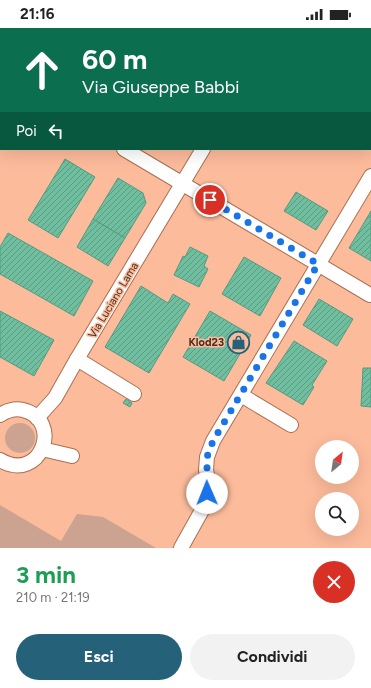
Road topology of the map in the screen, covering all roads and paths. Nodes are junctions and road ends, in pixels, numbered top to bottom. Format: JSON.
{"nodes":[{"id":1,"x":126,"y":150,"type":"edge"},
{"id":2,"x":202,"y":150,"type":"edge"},
{"id":3,"x":371,"y":176,"type":"edge"},
{"id":4,"x":182,"y":184,"type":"junction"},
{"id":5,"x":318,"y":264,"type":"junction"},
{"id":6,"x":370,"y":295,"type":"edge"},
{"id":7,"x":77,"y":359,"type":"junction"},
{"id":8,"x":134,"y":394,"type":"dead end"},
{"id":9,"x":240,"y":395,"type":"junction"},
{"id":10,"x":0,"y":415,"type":"edge"},
{"id":11,"x":37,"y":418,"type":"junction"},
{"id":12,"x":290,"y":424,"type":"dead end"},
{"id":13,"x":42,"y":449,"type":"junction"},
{"id":14,"x":72,"y":456,"type":"dead end"},
{"id":15,"x":0,"y":460,"type":"edge"},
{"id":16,"x":181,"y":548,"type":"edge"}],
"edges":[{"from":1,"to":4,"type":"street"},
{"from":2,"to":4,"type":"street","name":"Via Luciano Lama"},
{"from":3,"to":5,"type":"street"},
{"from":4,"to":5,"type":"street"},
{"from":4,"to":7,"type":"street","name":"Via Luciano Lama"},
{"from":5,"to":6,"type":"street"},
{"from":5,"to":9,"type":"street"},
{"from":7,"to":8,"type":"street"},
{"from":7,"to":11,"type":"street","name":"Via Luciano Lama"},
{"from":9,"to":12,"type":"street"},
{"from":9,"to":16,"type":"street"},
{"from":10,"to":11,"type":"street"},
{"from":11,"to":13,"type":"street"},
{"from":13,"to":14,"type":"street"},
{"from":13,"to":15,"type":"street"}]}
